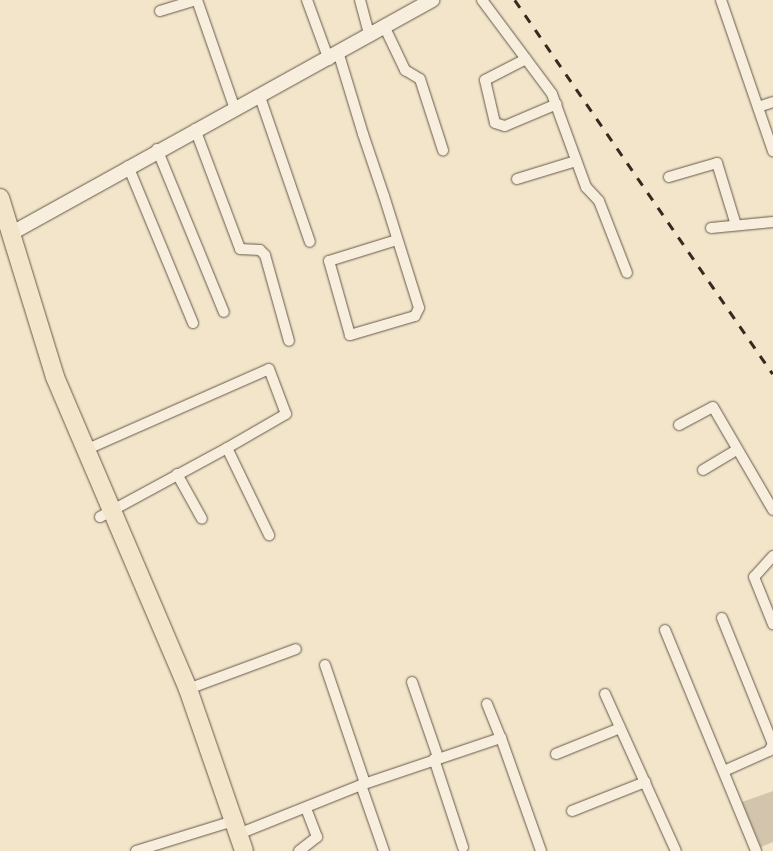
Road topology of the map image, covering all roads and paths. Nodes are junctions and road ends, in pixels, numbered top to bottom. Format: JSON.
{"nodes":[{"id":1,"x":197,"y":0,"type":"edge"},
{"id":2,"x":308,"y":0,"type":"edge"},
{"id":3,"x":360,"y":0,"type":"edge"},
{"id":4,"x":433,"y":0,"type":"edge"},
{"id":5,"x":482,"y":0,"type":"edge"},
{"id":6,"x":721,"y":0,"type":"edge"},
{"id":7,"x":160,"y":11,"type":"dead end"},
{"id":8,"x":385,"y":28,"type":"junction"},
{"id":9,"x":370,"y":37,"type":"junction"},
{"id":10,"x":334,"y":57,"type":"junction"},
{"id":11,"x":526,"y":59,"type":"junction"},
{"id":12,"x":260,"y":97,"type":"junction"},
{"id":13,"x":773,"y":102,"type":"edge"},
{"id":14,"x":557,"y":104,"type":"junction"},
{"id":15,"x":758,"y":107,"type":"junction"},
{"id":16,"x":235,"y":109,"type":"junction"},
{"id":17,"x":195,"y":129,"type":"junction"},
{"id":18,"x":157,"y":149,"type":"junction"},
{"id":19,"x":443,"y":150,"type":"dead end"},
{"id":20,"x":773,"y":151,"type":"edge"},
{"id":21,"x":576,"y":161,"type":"junction"},
{"id":22,"x":128,"y":166,"type":"junction"},
{"id":23,"x":669,"y":177,"type":"dead end"},
{"id":24,"x":517,"y":179,"type":"dead end"},
{"id":25,"x":0,"y":198,"type":"edge"},
{"id":26,"x":773,"y":222,"type":"edge"},
{"id":27,"x":736,"y":225,"type":"junction"},
{"id":28,"x":711,"y":228,"type":"dead end"},
{"id":29,"x":5,"y":238,"type":"edge"},
{"id":30,"x":397,"y":240,"type":"junction"},
{"id":31,"x":310,"y":242,"type":"dead end"},
{"id":32,"x":627,"y":273,"type":"dead end"},
{"id":33,"x":224,"y":312,"type":"dead end"},
{"id":34,"x":192,"y":323,"type":"dead end"},
{"id":35,"x":289,"y":341,"type":"dead end"},
{"id":36,"x":679,"y":425,"type":"dead end"},
{"id":37,"x":227,"y":448,"type":"junction"},
{"id":38,"x":736,"y":450,"type":"junction"},
{"id":39,"x":83,"y":451,"type":"junction"},
{"id":40,"x":703,"y":470,"type":"dead end"},
{"id":41,"x":177,"y":474,"type":"junction"},
{"id":42,"x":773,"y":510,"type":"edge"},
{"id":43,"x":106,"y":515,"type":"junction"},
{"id":44,"x":202,"y":519,"type":"dead end"},
{"id":45,"x":269,"y":535,"type":"dead end"},
{"id":46,"x":773,"y":556,"type":"edge"},
{"id":47,"x":722,"y":618,"type":"dead end"},
{"id":48,"x":773,"y":624,"type":"edge"},
{"id":49,"x":665,"y":630,"type":"dead end"},
{"id":50,"x":296,"y":649,"type":"dead end"},
{"id":51,"x":325,"y":665,"type":"dead end"},
{"id":52,"x":412,"y":682,"type":"dead end"},
{"id":53,"x":188,"y":689,"type":"junction"},
{"id":54,"x":605,"y":694,"type":"dead end"},
{"id":55,"x":487,"y":704,"type":"dead end"},
{"id":56,"x":620,"y":728,"type":"junction"},
{"id":57,"x":501,"y":738,"type":"junction"},
{"id":58,"x":556,"y":754,"type":"dead end"},
{"id":59,"x":436,"y":758,"type":"junction"},
{"id":60,"x":724,"y":771,"type":"junction"},
{"id":61,"x":645,"y":782,"type":"junction"},
{"id":62,"x":363,"y":784,"type":"junction"},
{"id":63,"x":306,"y":808,"type":"junction"},
{"id":64,"x":572,"y":811,"type":"dead end"},
{"id":65,"x":235,"y":826,"type":"junction"},
{"id":66,"x":463,"y":847,"type":"dead end"},
{"id":67,"x":136,"y":851,"type":"edge"},
{"id":68,"x":232,"y":851,"type":"edge"},
{"id":69,"x":244,"y":851,"type":"edge"},
{"id":70,"x":299,"y":851,"type":"edge"},
{"id":71,"x":384,"y":851,"type":"edge"},
{"id":72,"x":541,"y":851,"type":"edge"},
{"id":73,"x":676,"y":851,"type":"edge"},
{"id":74,"x":756,"y":851,"type":"edge"}],
"edges":[{"from":1,"to":7,"type":"street"},
{"from":1,"to":16,"type":"street"},
{"from":2,"to":10,"type":"street"},
{"from":3,"to":9,"type":"street"},
{"from":4,"to":8,"type":"main road"},
{"from":5,"to":11,"type":"street"},
{"from":6,"to":15,"type":"street"},
{"from":8,"to":9,"type":"main road"},
{"from":8,"to":19,"type":"street"},
{"from":9,"to":10,"type":"main road"},
{"from":10,"to":12,"type":"main road"},
{"from":10,"to":30,"type":"street"},
{"from":11,"to":14,"type":"street"},
{"from":11,"to":14,"type":"street"},
{"from":12,"to":16,"type":"main road"},
{"from":12,"to":31,"type":"street"},
{"from":13,"to":15,"type":"street"},
{"from":14,"to":21,"type":"street"},
{"from":15,"to":20,"type":"street"},
{"from":16,"to":17,"type":"main road"},
{"from":17,"to":18,"type":"main road"},
{"from":17,"to":35,"type":"street"},
{"from":18,"to":22,"type":"main road"},
{"from":18,"to":33,"type":"street"},
{"from":21,"to":24,"type":"street"},
{"from":21,"to":32,"type":"street"},
{"from":22,"to":29,"type":"main road"},
{"from":22,"to":34,"type":"street"},
{"from":23,"to":27,"type":"street"},
{"from":25,"to":29,"type":"highway"},
{"from":26,"to":27,"type":"street"},
{"from":27,"to":28,"type":"street"},
{"from":29,"to":39,"type":"highway"},
{"from":29,"to":43,"type":"highway"},
{"from":30,"to":30,"type":"street"},
{"from":36,"to":38,"type":"street"},
{"from":37,"to":39,"type":"street"},
{"from":37,"to":41,"type":"street"},
{"from":37,"to":45,"type":"street"},
{"from":38,"to":40,"type":"street"},
{"from":38,"to":42,"type":"street"},
{"from":39,"to":43,"type":"highway"},
{"from":41,"to":43,"type":"street"},
{"from":41,"to":44,"type":"street"},
{"from":43,"to":53,"type":"highway"},
{"from":43,"to":65,"type":"highway"},
{"from":46,"to":48,"type":"street"},
{"from":47,"to":60,"type":"street"},
{"from":49,"to":60,"type":"street"},
{"from":50,"to":53,"type":"street"},
{"from":51,"to":62,"type":"street"},
{"from":52,"to":59,"type":"street"},
{"from":53,"to":65,"type":"highway"},
{"from":54,"to":56,"type":"street"},
{"from":55,"to":57,"type":"street"},
{"from":56,"to":58,"type":"street"},
{"from":56,"to":61,"type":"street"},
{"from":57,"to":59,"type":"street"},
{"from":57,"to":72,"type":"street"},
{"from":59,"to":62,"type":"street"},
{"from":59,"to":66,"type":"street"},
{"from":60,"to":74,"type":"street"},
{"from":61,"to":64,"type":"street"},
{"from":61,"to":73,"type":"street"},
{"from":62,"to":63,"type":"street"},
{"from":62,"to":71,"type":"street"},
{"from":63,"to":65,"type":"street"},
{"from":63,"to":70,"type":"street"},
{"from":65,"to":67,"type":"street"},
{"from":65,"to":68,"type":"highway"},
{"from":65,"to":69,"type":"highway"}]}
